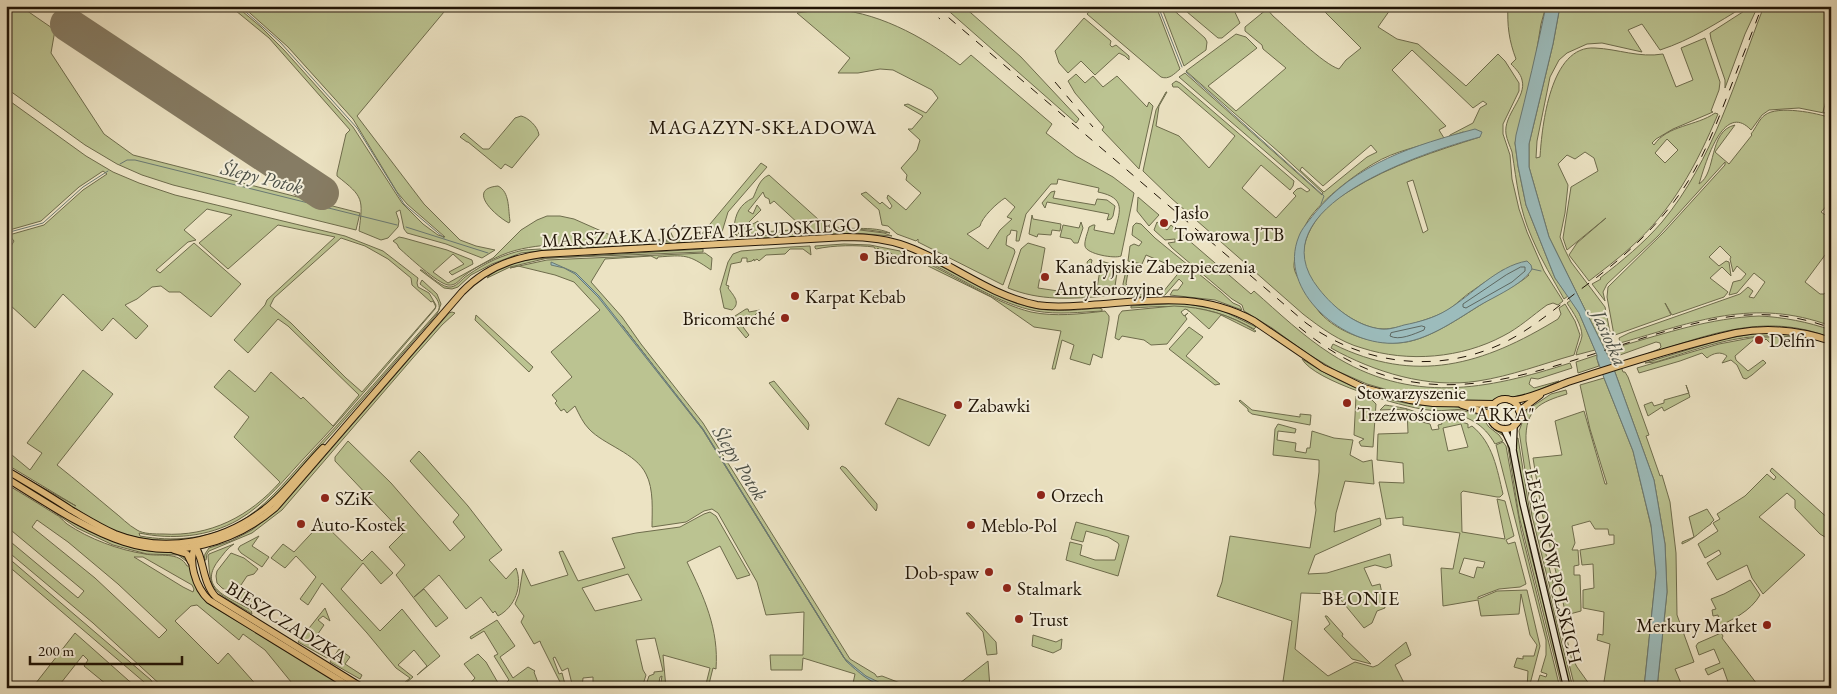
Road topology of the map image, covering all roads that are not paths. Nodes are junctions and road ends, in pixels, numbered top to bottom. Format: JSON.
{"nodes":[{"id":1,"x":1831,"y":342,"type":"edge"},
{"id":2,"x":1547,"y":389,"type":"junction"},
{"id":3,"x":1510,"y":400,"type":"junction"},
{"id":4,"x":1454,"y":404,"type":"junction"},
{"id":5,"x":1494,"y":404,"type":"junction"},
{"id":6,"x":1519,"y":410,"type":"junction"},
{"id":7,"x":1490,"y":414,"type":"junction"},
{"id":8,"x":1514,"y":425,"type":"junction"},
{"id":9,"x":344,"y":428,"type":"junction"},
{"id":10,"x":1504,"y":429,"type":"junction"},
{"id":11,"x":1513,"y":450,"type":"junction"},
{"id":12,"x":6,"y":470,"type":"edge"},
{"id":13,"x":6,"y":478,"type":"edge"},
{"id":14,"x":194,"y":543,"type":"junction"},
{"id":15,"x":212,"y":543,"type":"junction"},
{"id":16,"x":168,"y":548,"type":"junction"},
{"id":17,"x":201,"y":562,"type":"junction"},
{"id":18,"x":192,"y":564,"type":"junction"},
{"id":19,"x":352,"y":688,"type":"edge"},
{"id":20,"x":363,"y":688,"type":"edge"},
{"id":21,"x":1567,"y":688,"type":"edge"}],
"edges":[{"from":1,"to":2,"type":"main road"},
{"from":2,"to":3,"type":"main road"},
{"from":2,"to":6,"type":"main road"},
{"from":3,"to":5,"type":"main road"},
{"from":3,"to":6,"type":"main road"},
{"from":4,"to":5,"type":"main road","name":"MARSZAŁKA JÓZEFA PIŁSUDSKIEGO"},
{"from":4,"to":7,"type":"main road","name":"MARSZAŁKA JÓZEFA PIŁSUDSKIEGO"},
{"from":4,"to":9,"type":"main road","name":"MARSZAŁKA JÓZEFA PIŁSUDSKIEGO"},
{"from":5,"to":7,"type":"main road"},
{"from":6,"to":8,"type":"main road"},
{"from":7,"to":10,"type":"main road"},
{"from":8,"to":10,"type":"main road"},
{"from":8,"to":11,"type":"main road","name":"LEGIONÓW POLSKICH"},
{"from":9,"to":14,"type":"main road","name":"MARSZAŁKA JÓZEFA PIŁSUDSKIEGO"},
{"from":9,"to":15,"type":"main road","name":"MARSZAŁKA JÓZEFA PIŁSUDSKIEGO"},
{"from":10,"to":11,"type":"main road","name":"LEGIONÓW POLSKICH"},
{"from":11,"to":21,"type":"main road","name":"LEGIONÓW POLSKICH"},
{"from":12,"to":14,"type":"main road"},
{"from":13,"to":16,"type":"main road"},
{"from":14,"to":15,"type":"main road","name":"MARSZAŁKA JÓZEFA PIŁSUDSKIEGO"},
{"from":14,"to":16,"type":"main road"},
{"from":14,"to":17,"type":"main road","name":"BIESZCZADZKA"},
{"from":14,"to":18,"type":"main road","name":"BIESZCZADZKA"},
{"from":15,"to":17,"type":"main road"},
{"from":16,"to":18,"type":"main road"},
{"from":17,"to":20,"type":"main road","name":"BIESZCZADZKA"},
{"from":18,"to":19,"type":"main road","name":"BIESZCZADZKA"}]}
